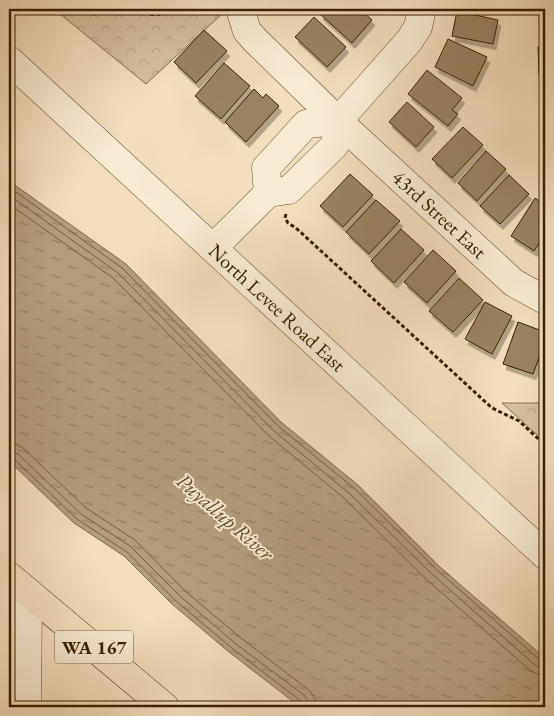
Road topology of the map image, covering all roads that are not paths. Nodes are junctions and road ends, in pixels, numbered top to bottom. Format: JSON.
{"nodes":[{"id":1,"x":240,"y":9,"type":"edge"},
{"id":2,"x":422,"y":9,"type":"edge"},
{"id":3,"x":9,"y":60,"type":"edge"},
{"id":4,"x":338,"y":121,"type":"junction"},
{"id":5,"x":213,"y":248,"type":"junction"},
{"id":6,"x":545,"y":300,"type":"edge"},
{"id":7,"x":545,"y":555,"type":"edge"},
{"id":8,"x":18,"y":584,"type":"edge"},
{"id":9,"x":27,"y":707,"type":"edge"},
{"id":10,"x":165,"y":707,"type":"edge"}],
"edges":[{"from":1,"to":4,"type":"street","name":"43rd Street East"},
{"from":2,"to":4,"type":"street"},
{"from":3,"to":5,"type":"street","name":"North Levee Road East"},
{"from":4,"to":5,"type":"street"},
{"from":4,"to":6,"type":"street","name":"43rd Street East"},
{"from":5,"to":7,"type":"street","name":"North Levee Road East"},
{"from":8,"to":9,"type":"street"},
{"from":8,"to":10,"type":"main road","number":"WA 167"}]}
